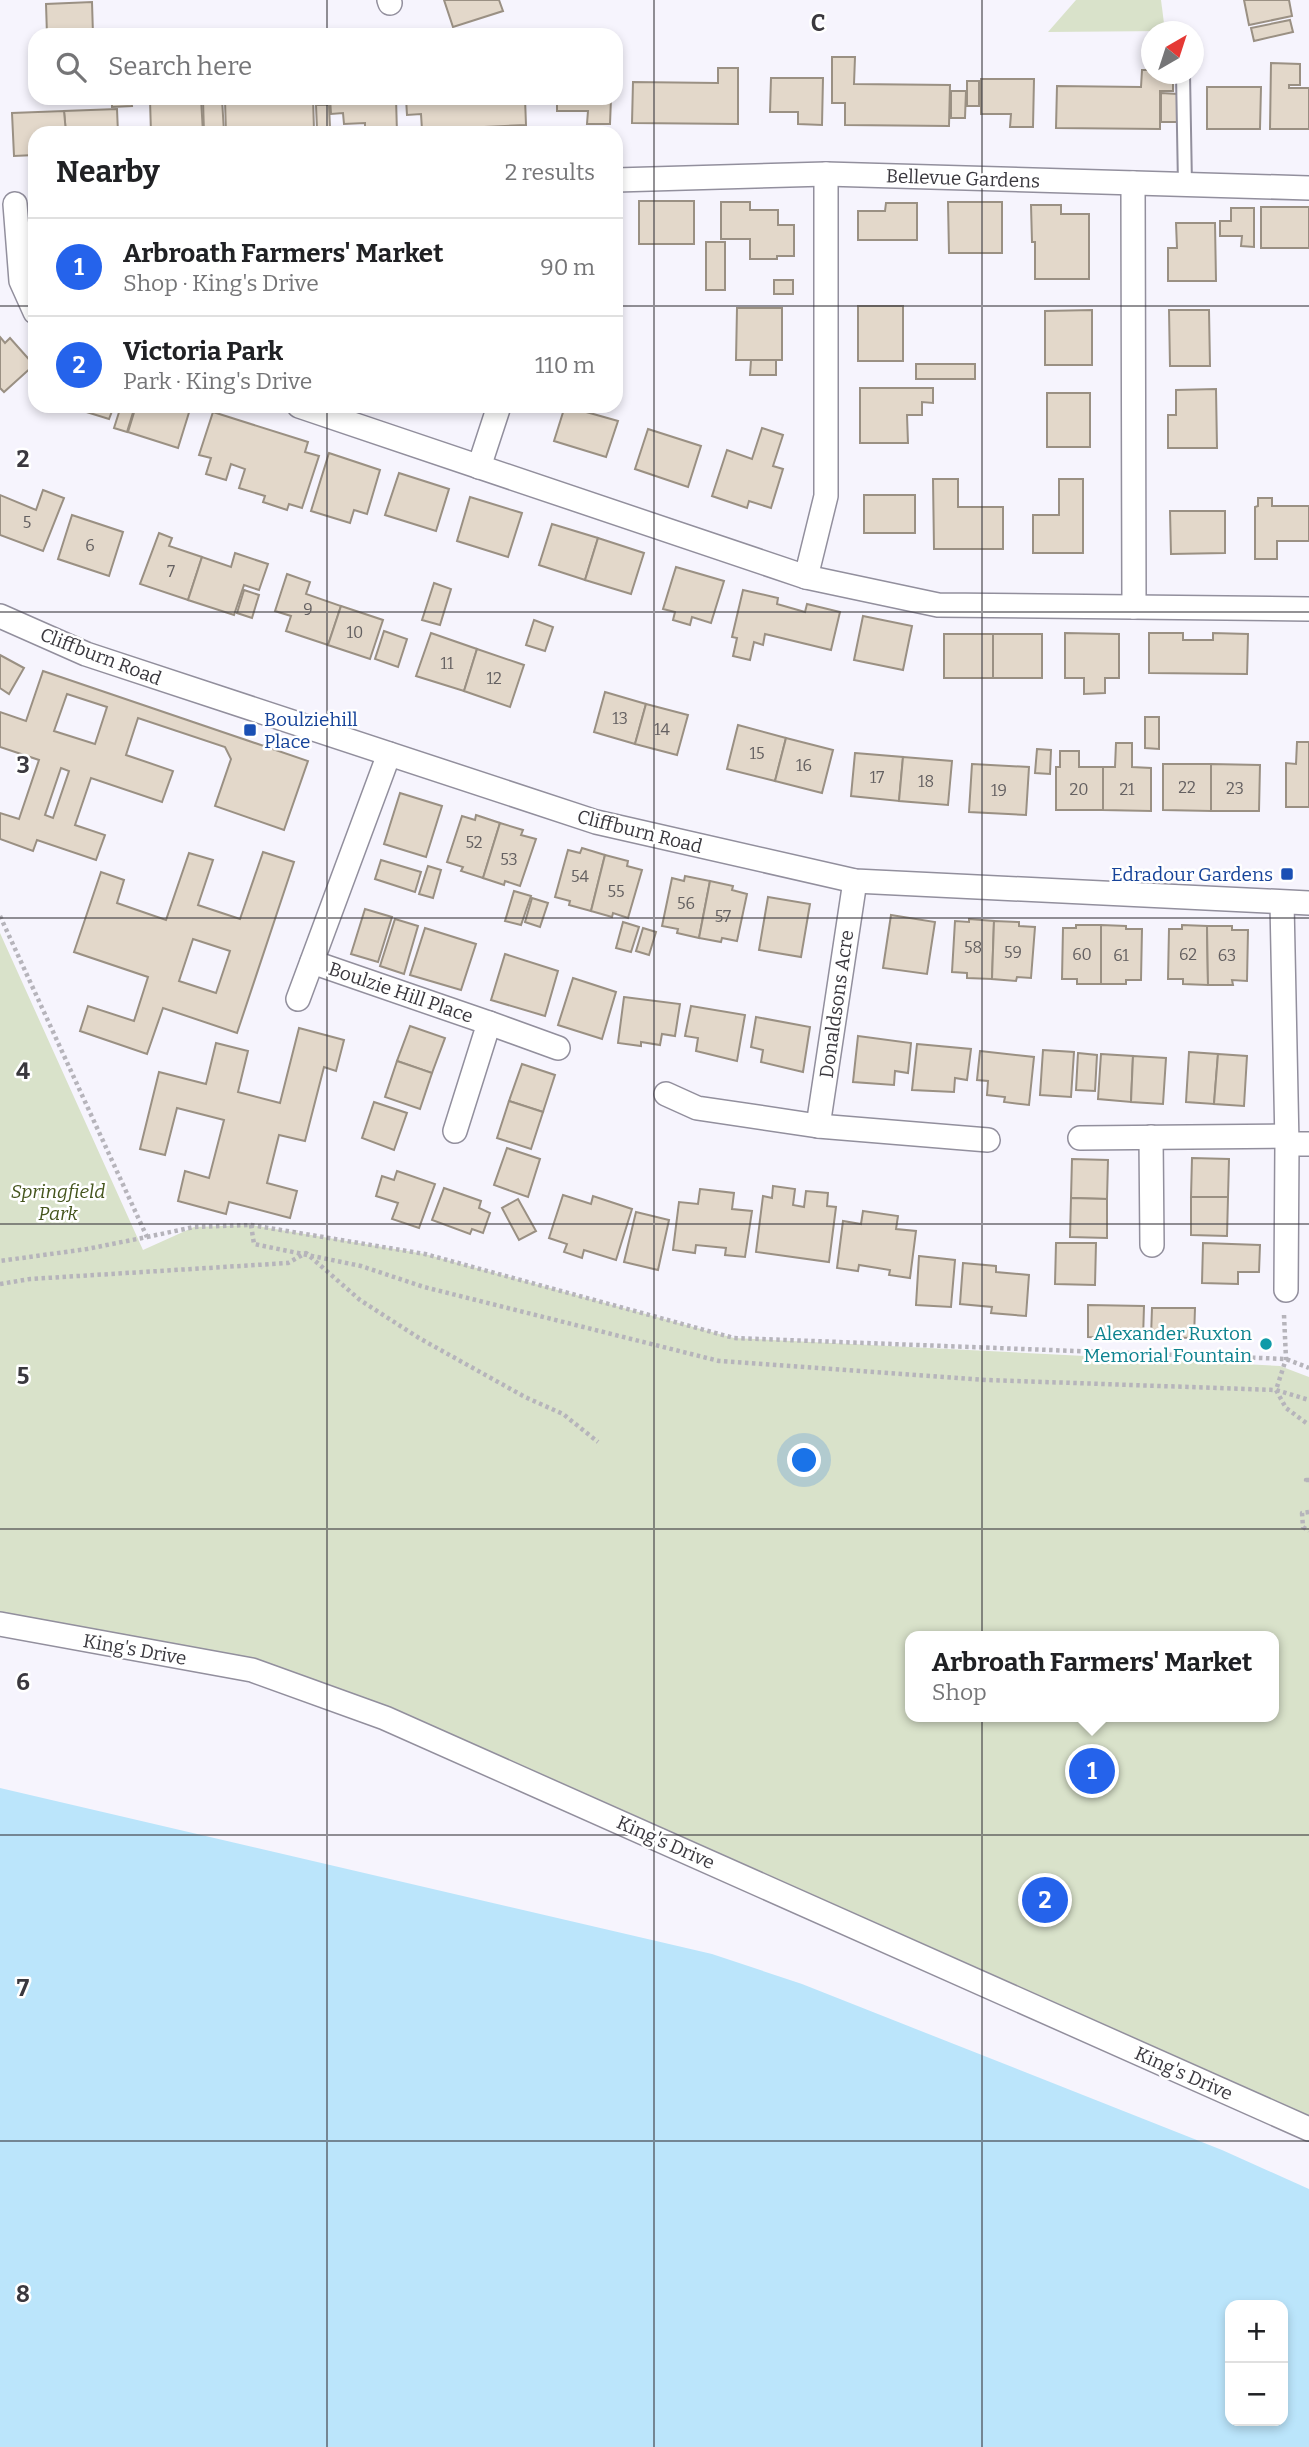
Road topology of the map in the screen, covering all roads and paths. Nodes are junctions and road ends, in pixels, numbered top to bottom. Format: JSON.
{"nodes":[{"id":1,"x":1184,"y":84,"type":"edge"},
{"id":2,"x":825,"y":174,"type":"junction"},
{"id":3,"x":623,"y":180,"type":"edge"},
{"id":4,"x":1133,"y":183,"type":"junction"},
{"id":5,"x":1185,"y":185,"type":"junction"},
{"id":6,"x":1309,"y":188,"type":"edge"},
{"id":7,"x":17,"y":205,"type":"edge"},
{"id":8,"x":28,"y":296,"type":"edge"},
{"id":9,"x":320,"y":413,"type":"edge"},
{"id":10,"x":497,"y":413,"type":"edge"},
{"id":11,"x":479,"y":467,"type":"junction"},
{"id":12,"x":806,"y":577,"type":"junction"},
{"id":13,"x":1134,"y":607,"type":"junction"},
{"id":14,"x":1309,"y":609,"type":"edge"},
{"id":15,"x":0,"y":615,"type":"edge"},
{"id":16,"x":389,"y":754,"type":"junction"},
{"id":17,"x":855,"y":881,"type":"junction"},
{"id":18,"x":1282,"y":903,"type":"junction"},
{"id":19,"x":1309,"y":903,"type":"edge"},
{"id":20,"x":0,"y":916,"type":"edge"},
{"id":21,"x":312,"y":962,"type":"junction"},
{"id":22,"x":298,"y":999,"type":"dead end"},
{"id":23,"x":489,"y":1023,"type":"junction"},
{"id":24,"x":558,"y":1048,"type":"dead end"},
{"id":25,"x":666,"y":1094,"type":"dead end"},
{"id":26,"x":818,"y":1126,"type":"junction"},
{"id":27,"x":455,"y":1131,"type":"dead end"},
{"id":28,"x":1080,"y":1138,"type":"dead end"},
{"id":29,"x":1151,"y":1138,"type":"junction"},
{"id":30,"x":988,"y":1140,"type":"dead end"},
{"id":31,"x":1294,"y":1141,"type":"edge"},
{"id":32,"x":251,"y":1225,"type":"junction"},
{"id":33,"x":147,"y":1237,"type":"junction"},
{"id":34,"x":1152,"y":1245,"type":"dead end"},
{"id":35,"x":306,"y":1253,"type":"junction"},
{"id":36,"x":0,"y":1262,"type":"edge"},
{"id":37,"x":1294,"y":1281,"type":"edge"},
{"id":38,"x":0,"y":1284,"type":"edge"},
{"id":39,"x":1286,"y":1359,"type":"junction"},
{"id":40,"x":1309,"y":1368,"type":"edge"},
{"id":41,"x":1276,"y":1390,"type":"junction"},
{"id":42,"x":1309,"y":1400,"type":"edge"},
{"id":43,"x":1309,"y":1425,"type":"edge"},
{"id":44,"x":598,"y":1442,"type":"dead end"},
{"id":45,"x":1309,"y":1512,"type":"edge"},
{"id":46,"x":1309,"y":1531,"type":"edge"},
{"id":47,"x":0,"y":1624,"type":"edge"},
{"id":48,"x":1309,"y":2129,"type":"edge"}],
"edges":[{"from":1,"to":5,"type":"lane"},
{"from":2,"to":3,"type":"street","name":"Bellevue Gardens"},
{"from":2,"to":4,"type":"street","name":"Bellevue Gardens"},
{"from":2,"to":12,"type":"street"},
{"from":4,"to":5,"type":"street","name":"Bellevue Gardens"},
{"from":4,"to":13,"type":"street"},
{"from":5,"to":6,"type":"street","name":"Bellevue Gardens"},
{"from":7,"to":8,"type":"street"},
{"from":9,"to":11,"type":"street"},
{"from":10,"to":11,"type":"street"},
{"from":11,"to":12,"type":"street"},
{"from":12,"to":13,"type":"street"},
{"from":13,"to":14,"type":"street"},
{"from":15,"to":16,"type":"street","name":"Cliffburn Road"},
{"from":16,"to":17,"type":"street","name":"Cliffburn Road"},
{"from":16,"to":21,"type":"street"},
{"from":17,"to":18,"type":"street","name":"Cliffburn Road"},
{"from":17,"to":26,"type":"street","name":"Donaldsons Acre"},
{"from":18,"to":19,"type":"street","name":"Cliffburn Road"},
{"from":18,"to":31,"type":"street"},
{"from":20,"to":33,"type":"path"},
{"from":21,"to":22,"type":"street"},
{"from":21,"to":23,"type":"street","name":"Boulzie Hill Place"},
{"from":23,"to":24,"type":"street","name":"Boulzie Hill Place"},
{"from":23,"to":27,"type":"street","name":"Boulzie Hill Place"},
{"from":25,"to":26,"type":"street"},
{"from":26,"to":30,"type":"street"},
{"from":28,"to":29,"type":"street"},
{"from":29,"to":31,"type":"street"},
{"from":29,"to":34,"type":"street"},
{"from":31,"to":37,"type":"street"},
{"from":32,"to":33,"type":"path"},
{"from":32,"to":35,"type":"path"},
{"from":32,"to":39,"type":"path"},
{"from":33,"to":36,"type":"path"},
{"from":35,"to":38,"type":"path"},
{"from":35,"to":41,"type":"path"},
{"from":35,"to":44,"type":"path"},
{"from":37,"to":39,"type":"path"},
{"from":39,"to":40,"type":"path"},
{"from":39,"to":41,"type":"path"},
{"from":41,"to":42,"type":"path"},
{"from":41,"to":43,"type":"path"},
{"from":45,"to":46,"type":"path"},
{"from":47,"to":48,"type":"street","name":"King's Drive"}]}
